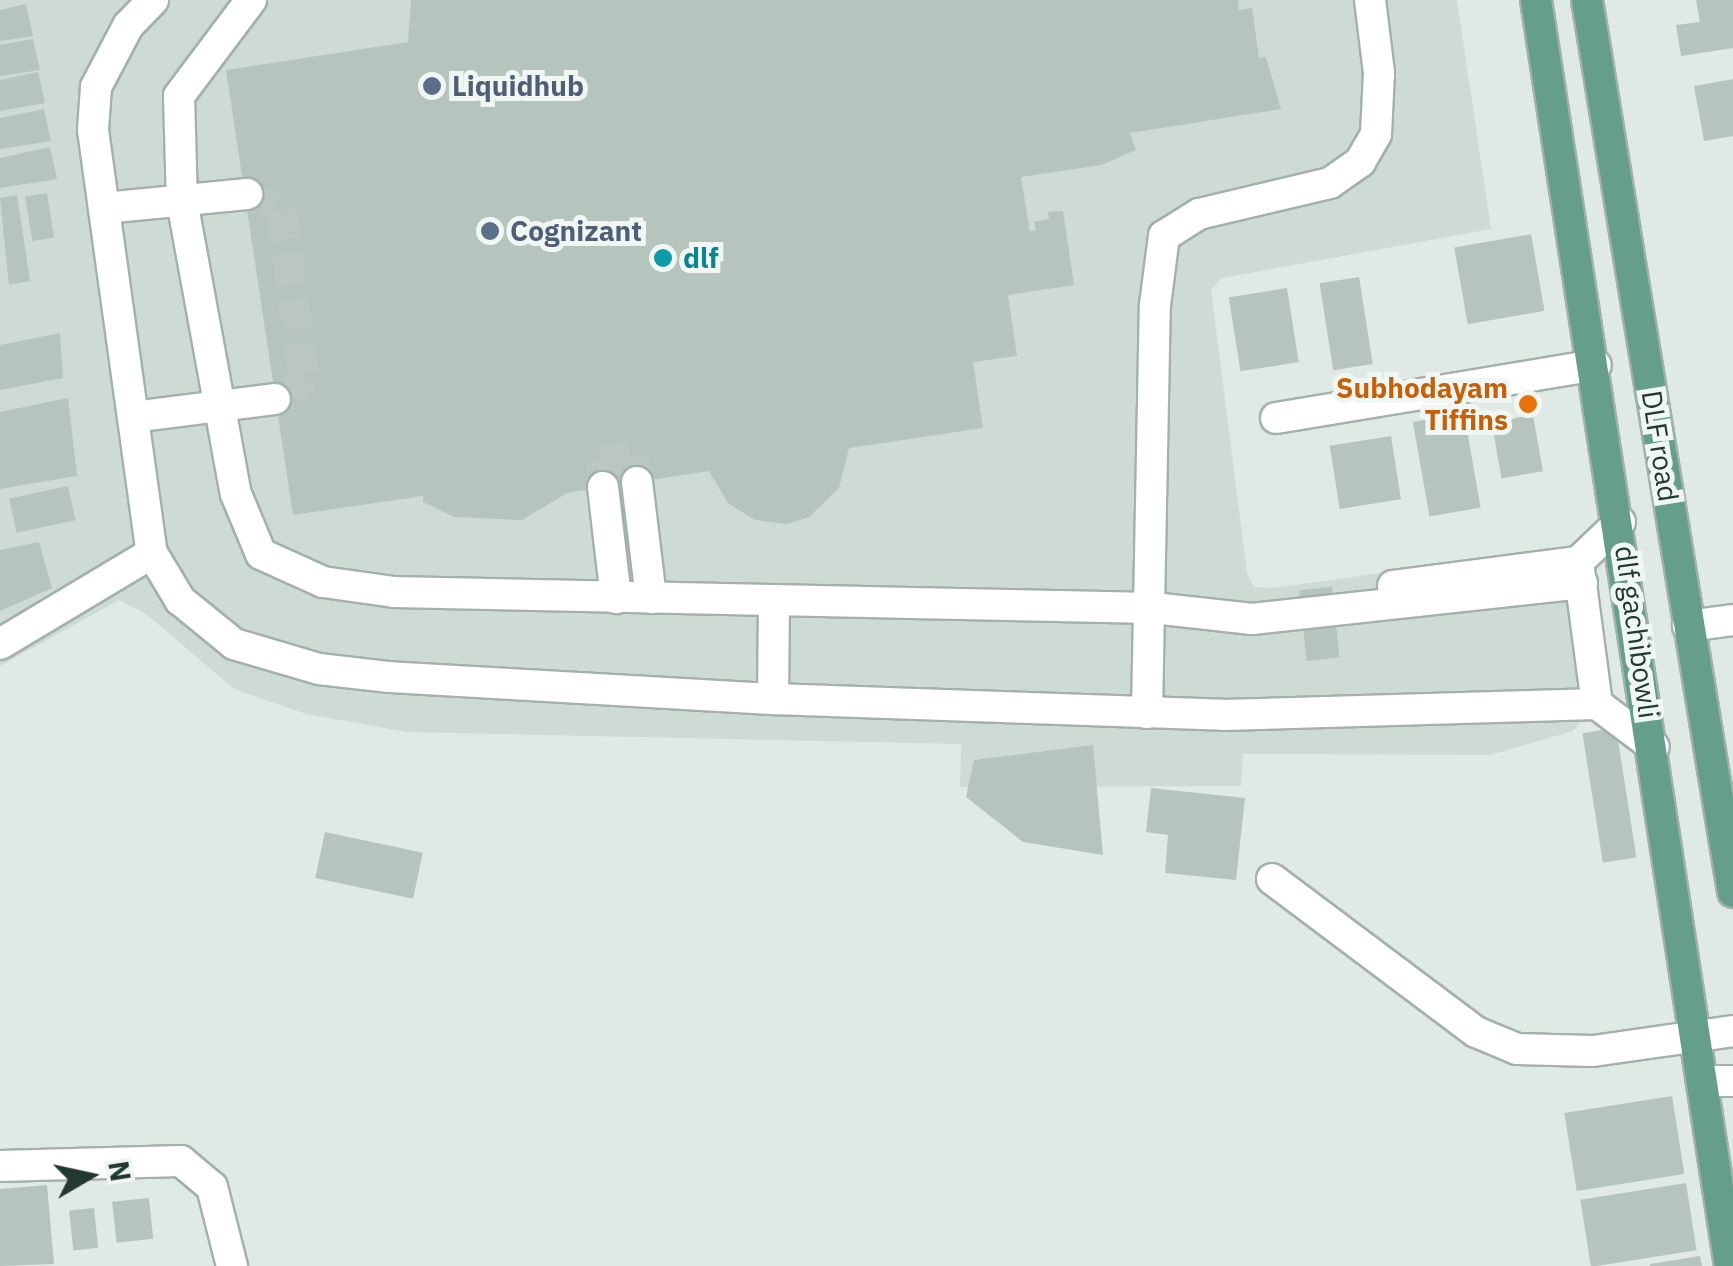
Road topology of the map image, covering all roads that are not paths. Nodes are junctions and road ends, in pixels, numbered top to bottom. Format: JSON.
{"nodes":[{"id":1,"x":153,"y":0,"type":"edge"},
{"id":2,"x":251,"y":0,"type":"edge"},
{"id":3,"x":1370,"y":0,"type":"edge"},
{"id":4,"x":1536,"y":0,"type":"edge"},
{"id":5,"x":1587,"y":0,"type":"edge"},
{"id":6,"x":247,"y":194,"type":"tunnel mouth"},
{"id":7,"x":182,"y":201,"type":"junction"},
{"id":8,"x":104,"y":208,"type":"junction"},
{"id":9,"x":1596,"y":364,"type":"junction"},
{"id":10,"x":275,"y":399,"type":"tunnel mouth"},
{"id":11,"x":220,"y":405,"type":"junction"},
{"id":12,"x":133,"y":416,"type":"junction"},
{"id":13,"x":1276,"y":418,"type":"dead end"},
{"id":14,"x":637,"y":482,"type":"tunnel mouth"},
{"id":15,"x":604,"y":487,"type":"tunnel mouth"},
{"id":16,"x":1620,"y":522,"type":"junction"},
{"id":17,"x":152,"y":553,"type":"junction"},
{"id":18,"x":1582,"y":582,"type":"junction"},
{"id":19,"x":616,"y":598,"type":"junction"},
{"id":20,"x":651,"y":598,"type":"junction"},
{"id":21,"x":774,"y":600,"type":"junction"},
{"id":22,"x":1152,"y":608,"type":"junction"},
{"id":23,"x":1733,"y":620,"type":"edge"},
{"id":24,"x":1688,"y":626,"type":"junction"},
{"id":25,"x":0,"y":644,"type":"edge"},
{"id":26,"x":773,"y":699,"type":"junction"},
{"id":27,"x":1597,"y":704,"type":"junction"},
{"id":28,"x":1147,"y":713,"type":"junction"},
{"id":29,"x":1654,"y":746,"type":"junction"},
{"id":30,"x":1272,"y":879,"type":"dead end"},
{"id":31,"x":1733,"y":892,"type":"edge"},
{"id":32,"x":1733,"y":1031,"type":"edge"},
{"id":33,"x":1694,"y":1032,"type":"junction"},
{"id":34,"x":1702,"y":1081,"type":"junction"},
{"id":35,"x":1733,"y":1081,"type":"edge"},
{"id":36,"x":0,"y":1166,"type":"edge"},
{"id":37,"x":232,"y":1266,"type":"edge"},
{"id":38,"x":1730,"y":1266,"type":"edge"}],
"edges":[{"from":1,"to":8,"type":"street"},
{"from":2,"to":7,"type":"street"},
{"from":3,"to":22,"type":"street"},
{"from":4,"to":9,"type":"main road","name":"dlf gachibowli"},
{"from":5,"to":24,"type":"main road","name":"DLF road"},
{"from":6,"to":7,"type":"street"},
{"from":7,"to":8,"type":"street"},
{"from":7,"to":11,"type":"street"},
{"from":8,"to":12,"type":"street"},
{"from":9,"to":13,"type":"street"},
{"from":9,"to":16,"type":"main road","name":"dlf gachibowli"},
{"from":10,"to":11,"type":"street"},
{"from":11,"to":12,"type":"street"},
{"from":11,"to":19,"type":"street"},
{"from":12,"to":17,"type":"street"},
{"from":14,"to":20,"type":"street"},
{"from":15,"to":19,"type":"street"},
{"from":16,"to":18,"type":"street"},
{"from":16,"to":29,"type":"main road","name":"dlf gachibowli"},
{"from":17,"to":25,"type":"street"},
{"from":17,"to":26,"type":"street"},
{"from":18,"to":22,"type":"street"},
{"from":18,"to":27,"type":"street"},
{"from":19,"to":20,"type":"street"},
{"from":20,"to":21,"type":"street"},
{"from":21,"to":22,"type":"street"},
{"from":21,"to":26,"type":"street"},
{"from":22,"to":28,"type":"street"},
{"from":23,"to":24,"type":"street"},
{"from":24,"to":31,"type":"main road","name":"DLF road"},
{"from":26,"to":28,"type":"street"},
{"from":27,"to":28,"type":"street"},
{"from":27,"to":29,"type":"street"},
{"from":29,"to":33,"type":"main road","name":"dlf gachibowli"},
{"from":30,"to":33,"type":"street"},
{"from":32,"to":33,"type":"street"},
{"from":33,"to":34,"type":"main road","name":"dlf gachibowli"},
{"from":34,"to":35,"type":"street"},
{"from":34,"to":38,"type":"main road","name":"dlf gachibowli"},
{"from":36,"to":37,"type":"street"}]}
